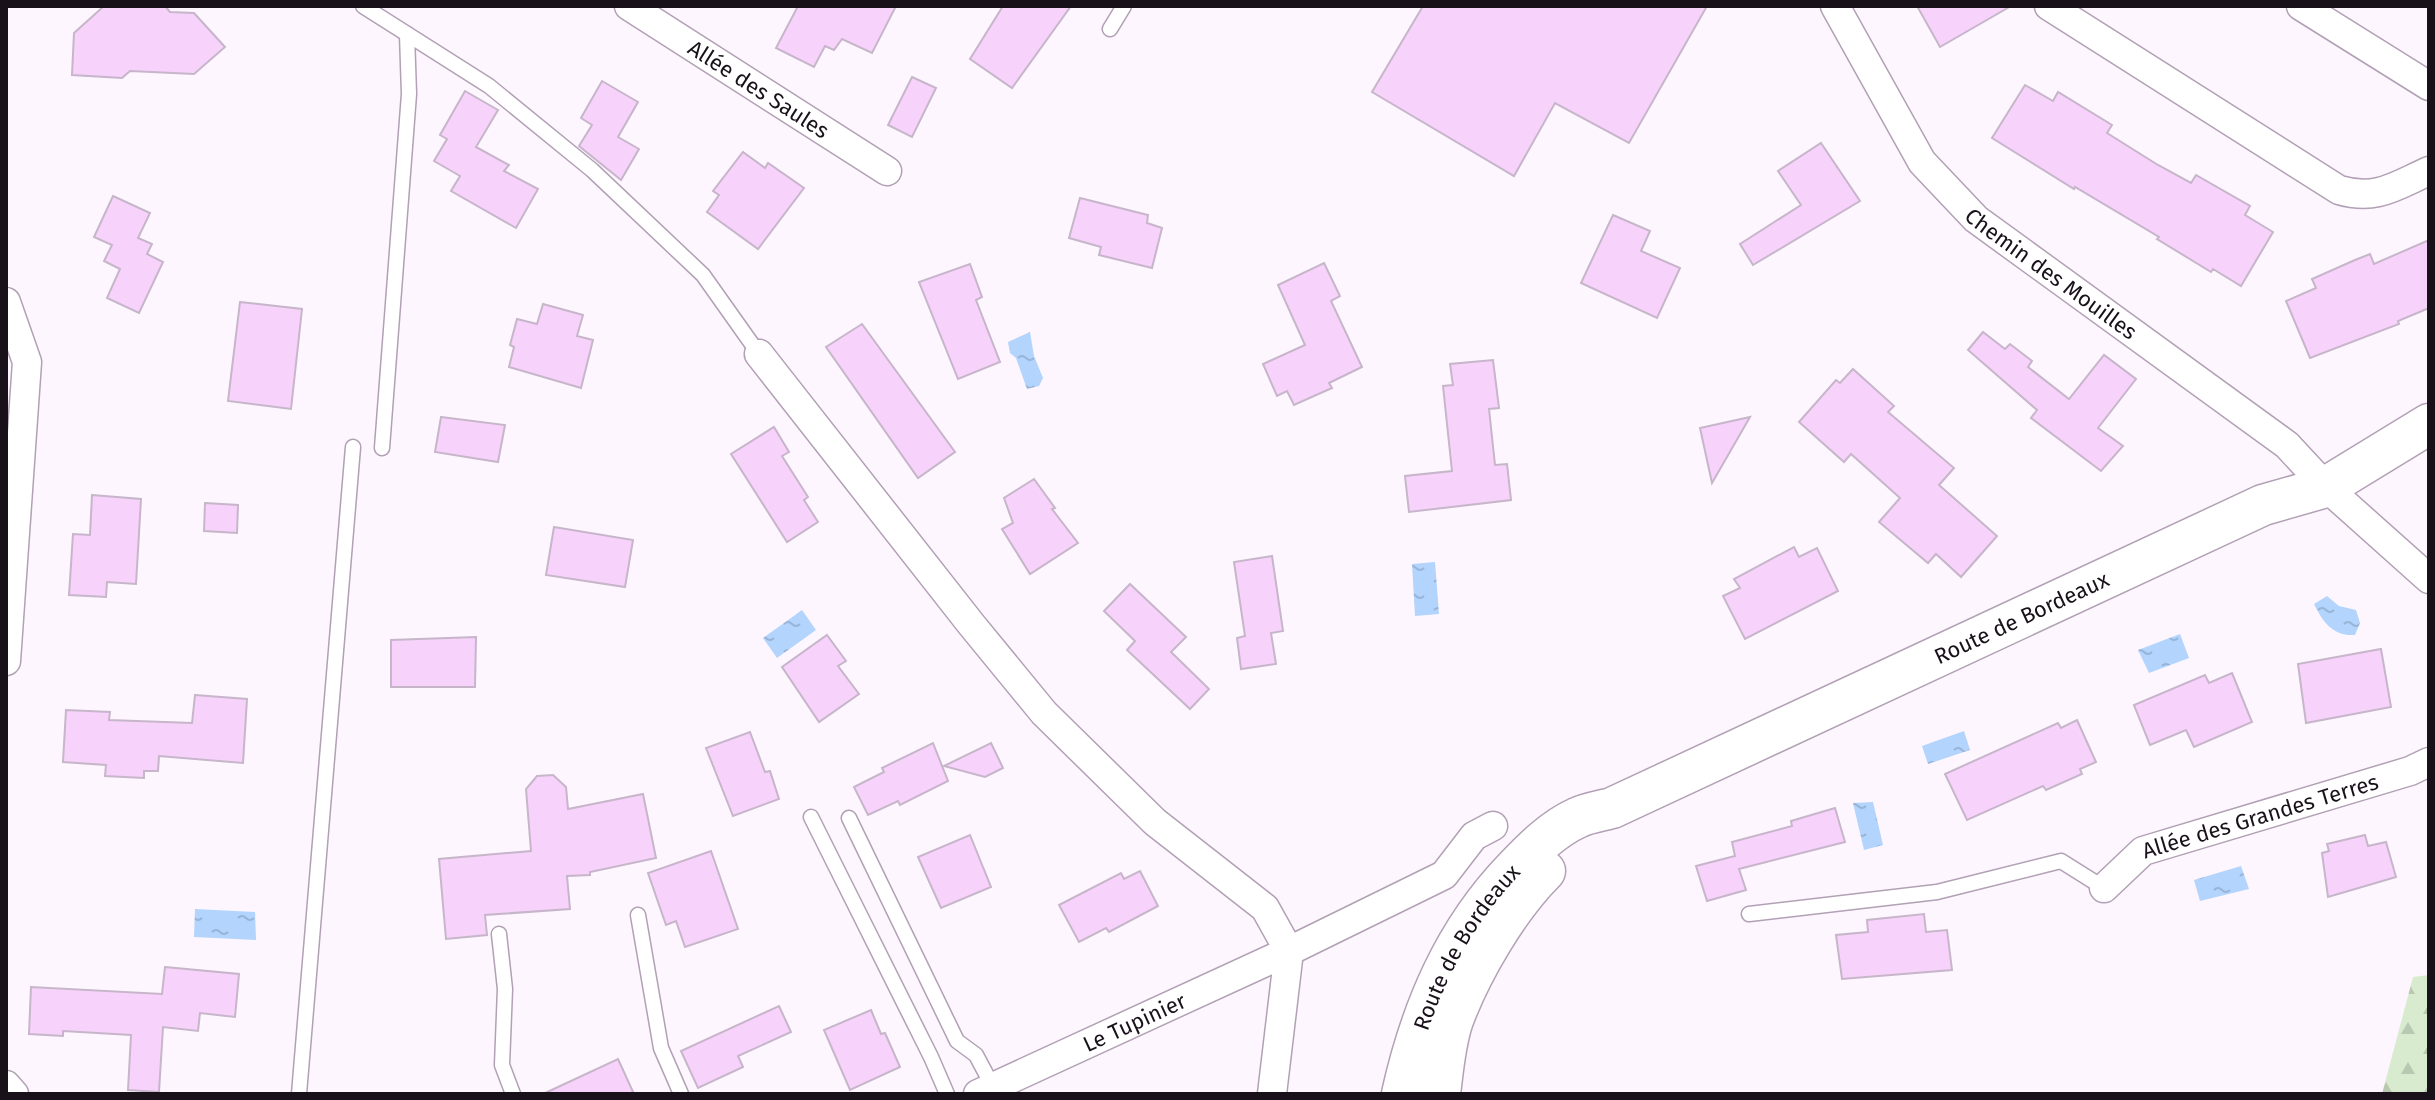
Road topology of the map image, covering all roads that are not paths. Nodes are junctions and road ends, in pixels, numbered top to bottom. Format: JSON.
{"nodes":[{"id":1,"x":363,"y":6,"type":"edge"},
{"id":2,"x":629,"y":6,"type":"edge"},
{"id":3,"x":1124,"y":6,"type":"edge"},
{"id":4,"x":1835,"y":6,"type":"edge"},
{"id":5,"x":2049,"y":6,"type":"edge"},
{"id":6,"x":2301,"y":6,"type":"edge"},
{"id":7,"x":1110,"y":29,"type":"dead end"},
{"id":8,"x":407,"y":34,"type":"junction"},
{"id":9,"x":2429,"y":86,"type":"edge"},
{"id":10,"x":887,"y":171,"type":"dead end"},
{"id":11,"x":2429,"y":171,"type":"edge"},
{"id":12,"x":6,"y":302,"type":"edge"},
{"id":13,"x":759,"y":354,"type":"joint"},
{"id":14,"x":2429,"y":424,"type":"edge"},
{"id":15,"x":353,"y":447,"type":"dead end"},
{"id":16,"x":382,"y":448,"type":"dead end"},
{"id":17,"x":2326,"y":487,"type":"junction"},
{"id":18,"x":2429,"y":579,"type":"edge"},
{"id":19,"x":6,"y":661,"type":"edge"},
{"id":20,"x":2429,"y":762,"type":"edge"},
{"id":21,"x":1612,"y":808,"type":"junction"},
{"id":22,"x":811,"y":817,"type":"dead end"},
{"id":23,"x":849,"y":818,"type":"dead end"},
{"id":24,"x":1493,"y":826,"type":"dead end"},
{"id":25,"x":2104,"y":888,"type":"joint"},
{"id":26,"x":1749,"y":914,"type":"dead end"},
{"id":27,"x":638,"y":915,"type":"dead end"},
{"id":28,"x":499,"y":934,"type":"dead end"},
{"id":29,"x":1289,"y":951,"type":"junction"},
{"id":30,"x":6,"y":1085,"type":"edge"},
{"id":31,"x":986,"y":1090,"type":"edge"},
{"id":32,"x":14,"y":1094,"type":"edge"},
{"id":33,"x":299,"y":1094,"type":"edge"},
{"id":34,"x":513,"y":1094,"type":"edge"},
{"id":35,"x":681,"y":1094,"type":"edge"},
{"id":36,"x":947,"y":1094,"type":"edge"},
{"id":37,"x":1272,"y":1094,"type":"edge"},
{"id":38,"x":1402,"y":1094,"type":"edge"},
{"id":39,"x":1440,"y":1094,"type":"edge"}],
"edges":[{"from":1,"to":8,"type":"lane"},
{"from":2,"to":10,"type":"street","name":"Allée des Saules"},
{"from":3,"to":7,"type":"lane"},
{"from":4,"to":17,"type":"street","name":"Chemin des Mouilles"},
{"from":5,"to":11,"type":"street"},
{"from":6,"to":9,"type":"street"},
{"from":8,"to":13,"type":"lane"},
{"from":8,"to":16,"type":"lane"},
{"from":12,"to":19,"type":"street"},
{"from":13,"to":29,"type":"street"},
{"from":14,"to":17,"type":"main road","name":"Route de Bordeaux"},
{"from":15,"to":33,"type":"lane"},
{"from":17,"to":18,"type":"street"},
{"from":17,"to":21,"type":"main road","name":"Route de Bordeaux"},
{"from":20,"to":25,"type":"street","name":"Allée des Grandes Terres"},
{"from":21,"to":38,"type":"main road","name":"Route de Bordeaux"},
{"from":21,"to":39,"type":"main road","name":"Route de Bordeaux"},
{"from":22,"to":36,"type":"lane"},
{"from":23,"to":31,"type":"lane"},
{"from":24,"to":29,"type":"street","name":"Le Tupinier"},
{"from":25,"to":26,"type":"lane"},
{"from":27,"to":35,"type":"lane"},
{"from":28,"to":34,"type":"lane"},
{"from":29,"to":31,"type":"street","name":"Le Tupinier"},
{"from":29,"to":37,"type":"street"},
{"from":30,"to":32,"type":"street"}]}
